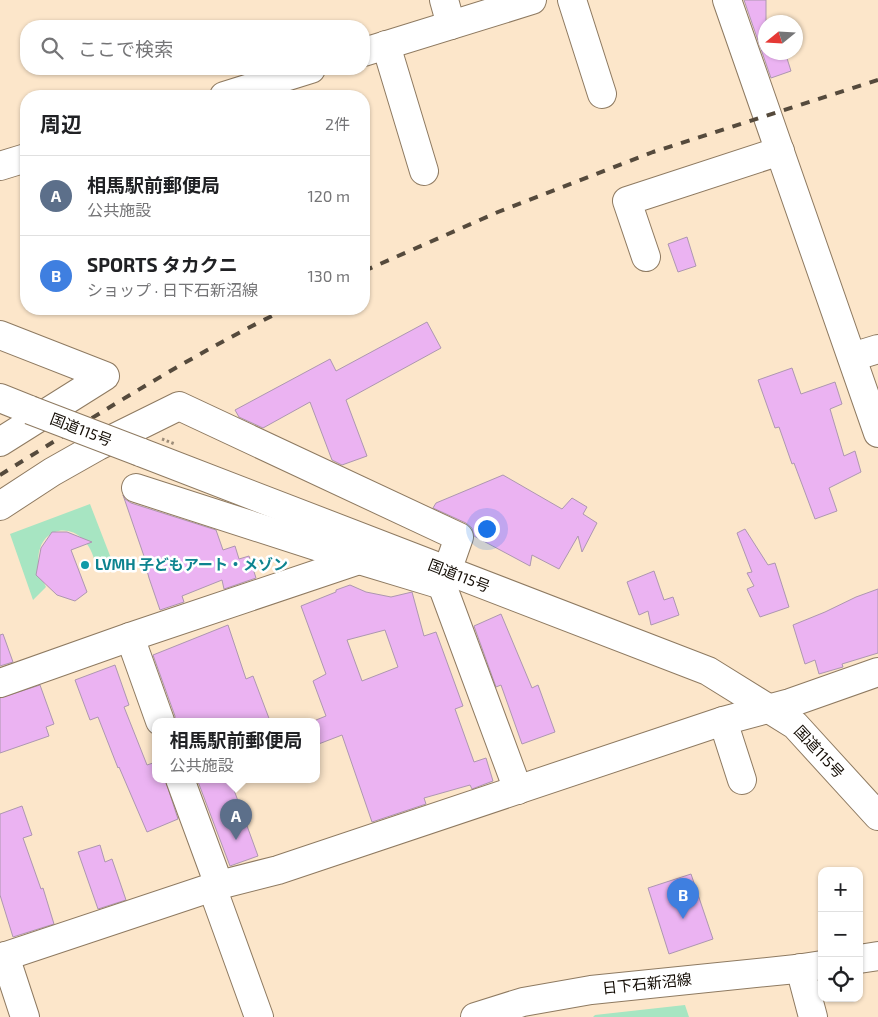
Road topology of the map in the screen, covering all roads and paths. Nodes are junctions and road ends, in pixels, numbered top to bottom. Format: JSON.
{"nodes":[{"id":1,"x":532,"y":0,"type":"edge"},
{"id":2,"x":572,"y":0,"type":"edge"},
{"id":3,"x":727,"y":0,"type":"edge"},
{"id":4,"x":447,"y":12,"type":"edge"},
{"id":5,"x":375,"y":49,"type":"edge"},
{"id":6,"x":292,"y":75,"type":"edge"},
{"id":7,"x":243,"y":90,"type":"edge"},
{"id":8,"x":602,"y":94,"type":"dead end"},
{"id":9,"x":780,"y":150,"type":"junction"},
{"id":10,"x":20,"y":160,"type":"edge"},
{"id":11,"x":0,"y":166,"type":"edge"},
{"id":12,"x":424,"y":171,"type":"dead end"},
{"id":13,"x":646,"y":257,"type":"dead end"},
{"id":14,"x":0,"y":336,"type":"edge"},
{"id":15,"x":878,"y":349,"type":"edge"},
{"id":16,"x":852,"y":357,"type":"junction"},
{"id":17,"x":0,"y":398,"type":"edge"},
{"id":18,"x":878,"y":433,"type":"edge"},
{"id":19,"x":0,"y":442,"type":"edge"},
{"id":20,"x":136,"y":488,"type":"dead end"},
{"id":21,"x":0,"y":506,"type":"edge"},
{"id":22,"x":359,"y":560,"type":"junction"},
{"id":23,"x":446,"y":573,"type":"junction"},
{"id":24,"x":130,"y":637,"type":"junction"},
{"id":25,"x":878,"y":672,"type":"edge"},
{"id":26,"x":0,"y":684,"type":"edge"},
{"id":27,"x":768,"y":709,"type":"junction"},
{"id":28,"x":159,"y":718,"type":"edge"},
{"id":29,"x":722,"y":720,"type":"junction"},
{"id":30,"x":742,"y":780,"type":"dead end"},
{"id":31,"x":181,"y":783,"type":"edge"},
{"id":32,"x":518,"y":790,"type":"junction"},
{"id":33,"x":878,"y":816,"type":"edge"},
{"id":34,"x":215,"y":886,"type":"junction"},
{"id":35,"x":878,"y":956,"type":"edge"},
{"id":36,"x":2,"y":957,"type":"edge"},
{"id":37,"x":863,"y":958,"type":"edge"},
{"id":38,"x":811,"y":966,"type":"edge"},
{"id":39,"x":525,"y":1010,"type":"edge"},
{"id":40,"x":25,"y":1017,"type":"edge"},
{"id":41,"x":259,"y":1017,"type":"edge"},
{"id":42,"x":475,"y":1017,"type":"edge"},
{"id":43,"x":813,"y":1017,"type":"edge"}],
"edges":[{"from":1,"to":4,"type":"main road"},
{"from":2,"to":8,"type":"main road"},
{"from":3,"to":9,"type":"main road"},
{"from":4,"to":5,"type":"main road"},
{"from":5,"to":12,"type":"main road"},
{"from":6,"to":7,"type":"main road"},
{"from":9,"to":13,"type":"main road"},
{"from":9,"to":16,"type":"main road"},
{"from":10,"to":11,"type":"main road"},
{"from":14,"to":19,"type":"main road"},
{"from":15,"to":16,"type":"main road"},
{"from":16,"to":18,"type":"main road"},
{"from":17,"to":27,"type":"main road","name":"国道115号","bridge":true},
{"from":20,"to":22,"type":"main road"},
{"from":21,"to":23,"type":"main road"},
{"from":22,"to":23,"type":"main road"},
{"from":22,"to":24,"type":"main road"},
{"from":23,"to":32,"type":"main road"},
{"from":24,"to":26,"type":"main road"},
{"from":24,"to":28,"type":"main road"},
{"from":25,"to":27,"type":"main road"},
{"from":27,"to":29,"type":"main road"},
{"from":27,"to":33,"type":"main road","name":"国道115号"},
{"from":29,"to":30,"type":"main road"},
{"from":29,"to":32,"type":"main road"},
{"from":31,"to":34,"type":"main road"},
{"from":32,"to":34,"type":"main road"},
{"from":34,"to":36,"type":"main road"},
{"from":34,"to":41,"type":"main road"},
{"from":35,"to":37,"type":"main road"},
{"from":36,"to":40,"type":"main road"},
{"from":38,"to":39,"type":"main road","name":"日下石新沼線"},
{"from":38,"to":43,"type":"main road"},
{"from":39,"to":42,"type":"main road","name":"日下石新沼線"}]}
